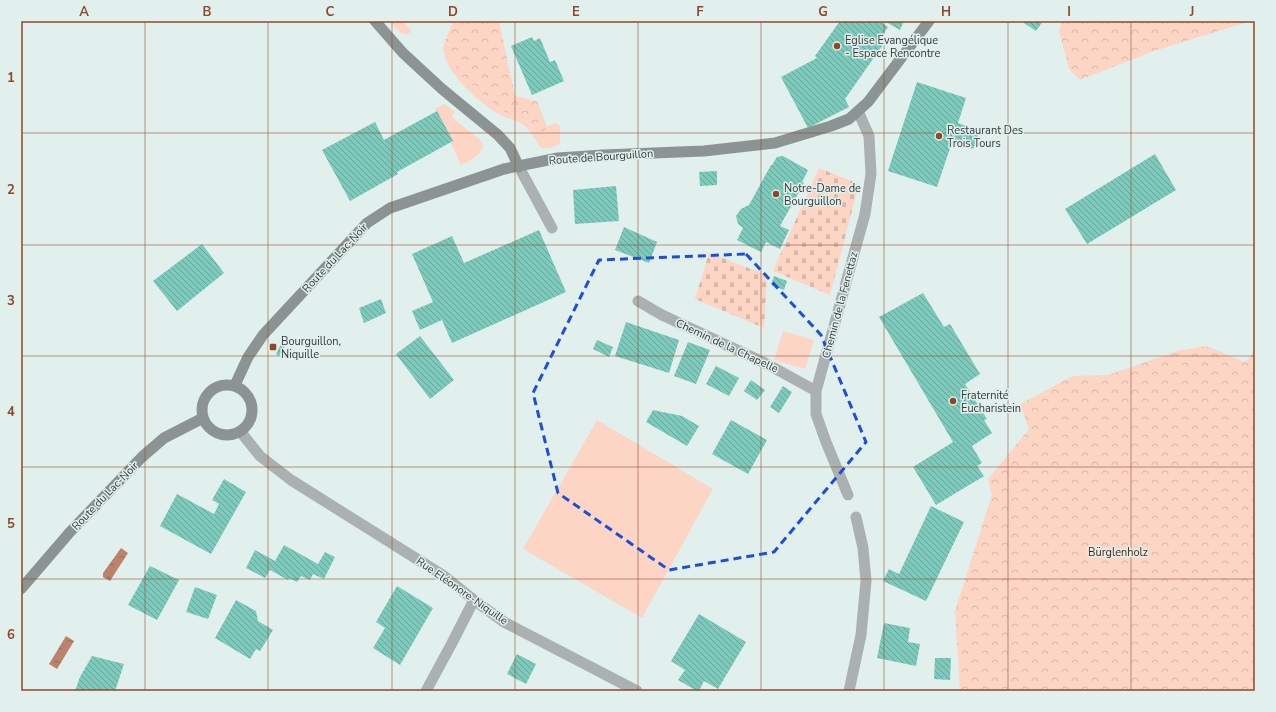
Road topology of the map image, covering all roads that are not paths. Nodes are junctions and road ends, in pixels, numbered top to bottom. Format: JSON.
{"nodes":[{"id":1,"x":375,"y":21,"type":"edge"},
{"id":2,"x":929,"y":21,"type":"edge"},
{"id":3,"x":858,"y":111,"type":"junction"},
{"id":4,"x":519,"y":166,"type":"junction"},
{"id":5,"x":552,"y":228,"type":"dead end"},
{"id":6,"x":638,"y":301,"type":"dead end"},
{"id":7,"x":235,"y":385,"type":"junction"},
{"id":8,"x":816,"y":391,"type":"junction"},
{"id":9,"x":202,"y":418,"type":"junction"},
{"id":10,"x":240,"y":431,"type":"junction"},
{"id":11,"x":848,"y":495,"type":"dead end"},
{"id":12,"x":856,"y":518,"type":"dead end"},
{"id":13,"x":21,"y":589,"type":"edge"},
{"id":14,"x":474,"y":600,"type":"junction"},
{"id":15,"x":426,"y":691,"type":"edge"},
{"id":16,"x":637,"y":691,"type":"edge"},
{"id":17,"x":850,"y":691,"type":"edge"}],
"edges":[{"from":1,"to":4,"type":"main road"},
{"from":2,"to":3,"type":"main road","name":"Route de Bourguillon"},
{"from":3,"to":4,"type":"main road","name":"Route de Bourguillon"},
{"from":3,"to":8,"type":"street","name":"Chemin de la Fenettaz"},
{"from":4,"to":5,"type":"street"},
{"from":4,"to":7,"type":"main road","name":"Route du Lac-Noir"},
{"from":6,"to":8,"type":"street","name":"Chemin de la Chapelle"},
{"from":7,"to":9,"type":"main road"},
{"from":7,"to":10,"type":"main road"},
{"from":8,"to":11,"type":"street","name":"Chemin de la Fenettaz"},
{"from":9,"to":10,"type":"main road"},
{"from":9,"to":13,"type":"main road","name":"Route du Lac-Noir"},
{"from":10,"to":14,"type":"street","name":"Rue Eléonore-Niquille"},
{"from":12,"to":17,"type":"street"},
{"from":14,"to":15,"type":"street"},
{"from":14,"to":16,"type":"street","name":"Rue Eléonore-Niquille"}]}
